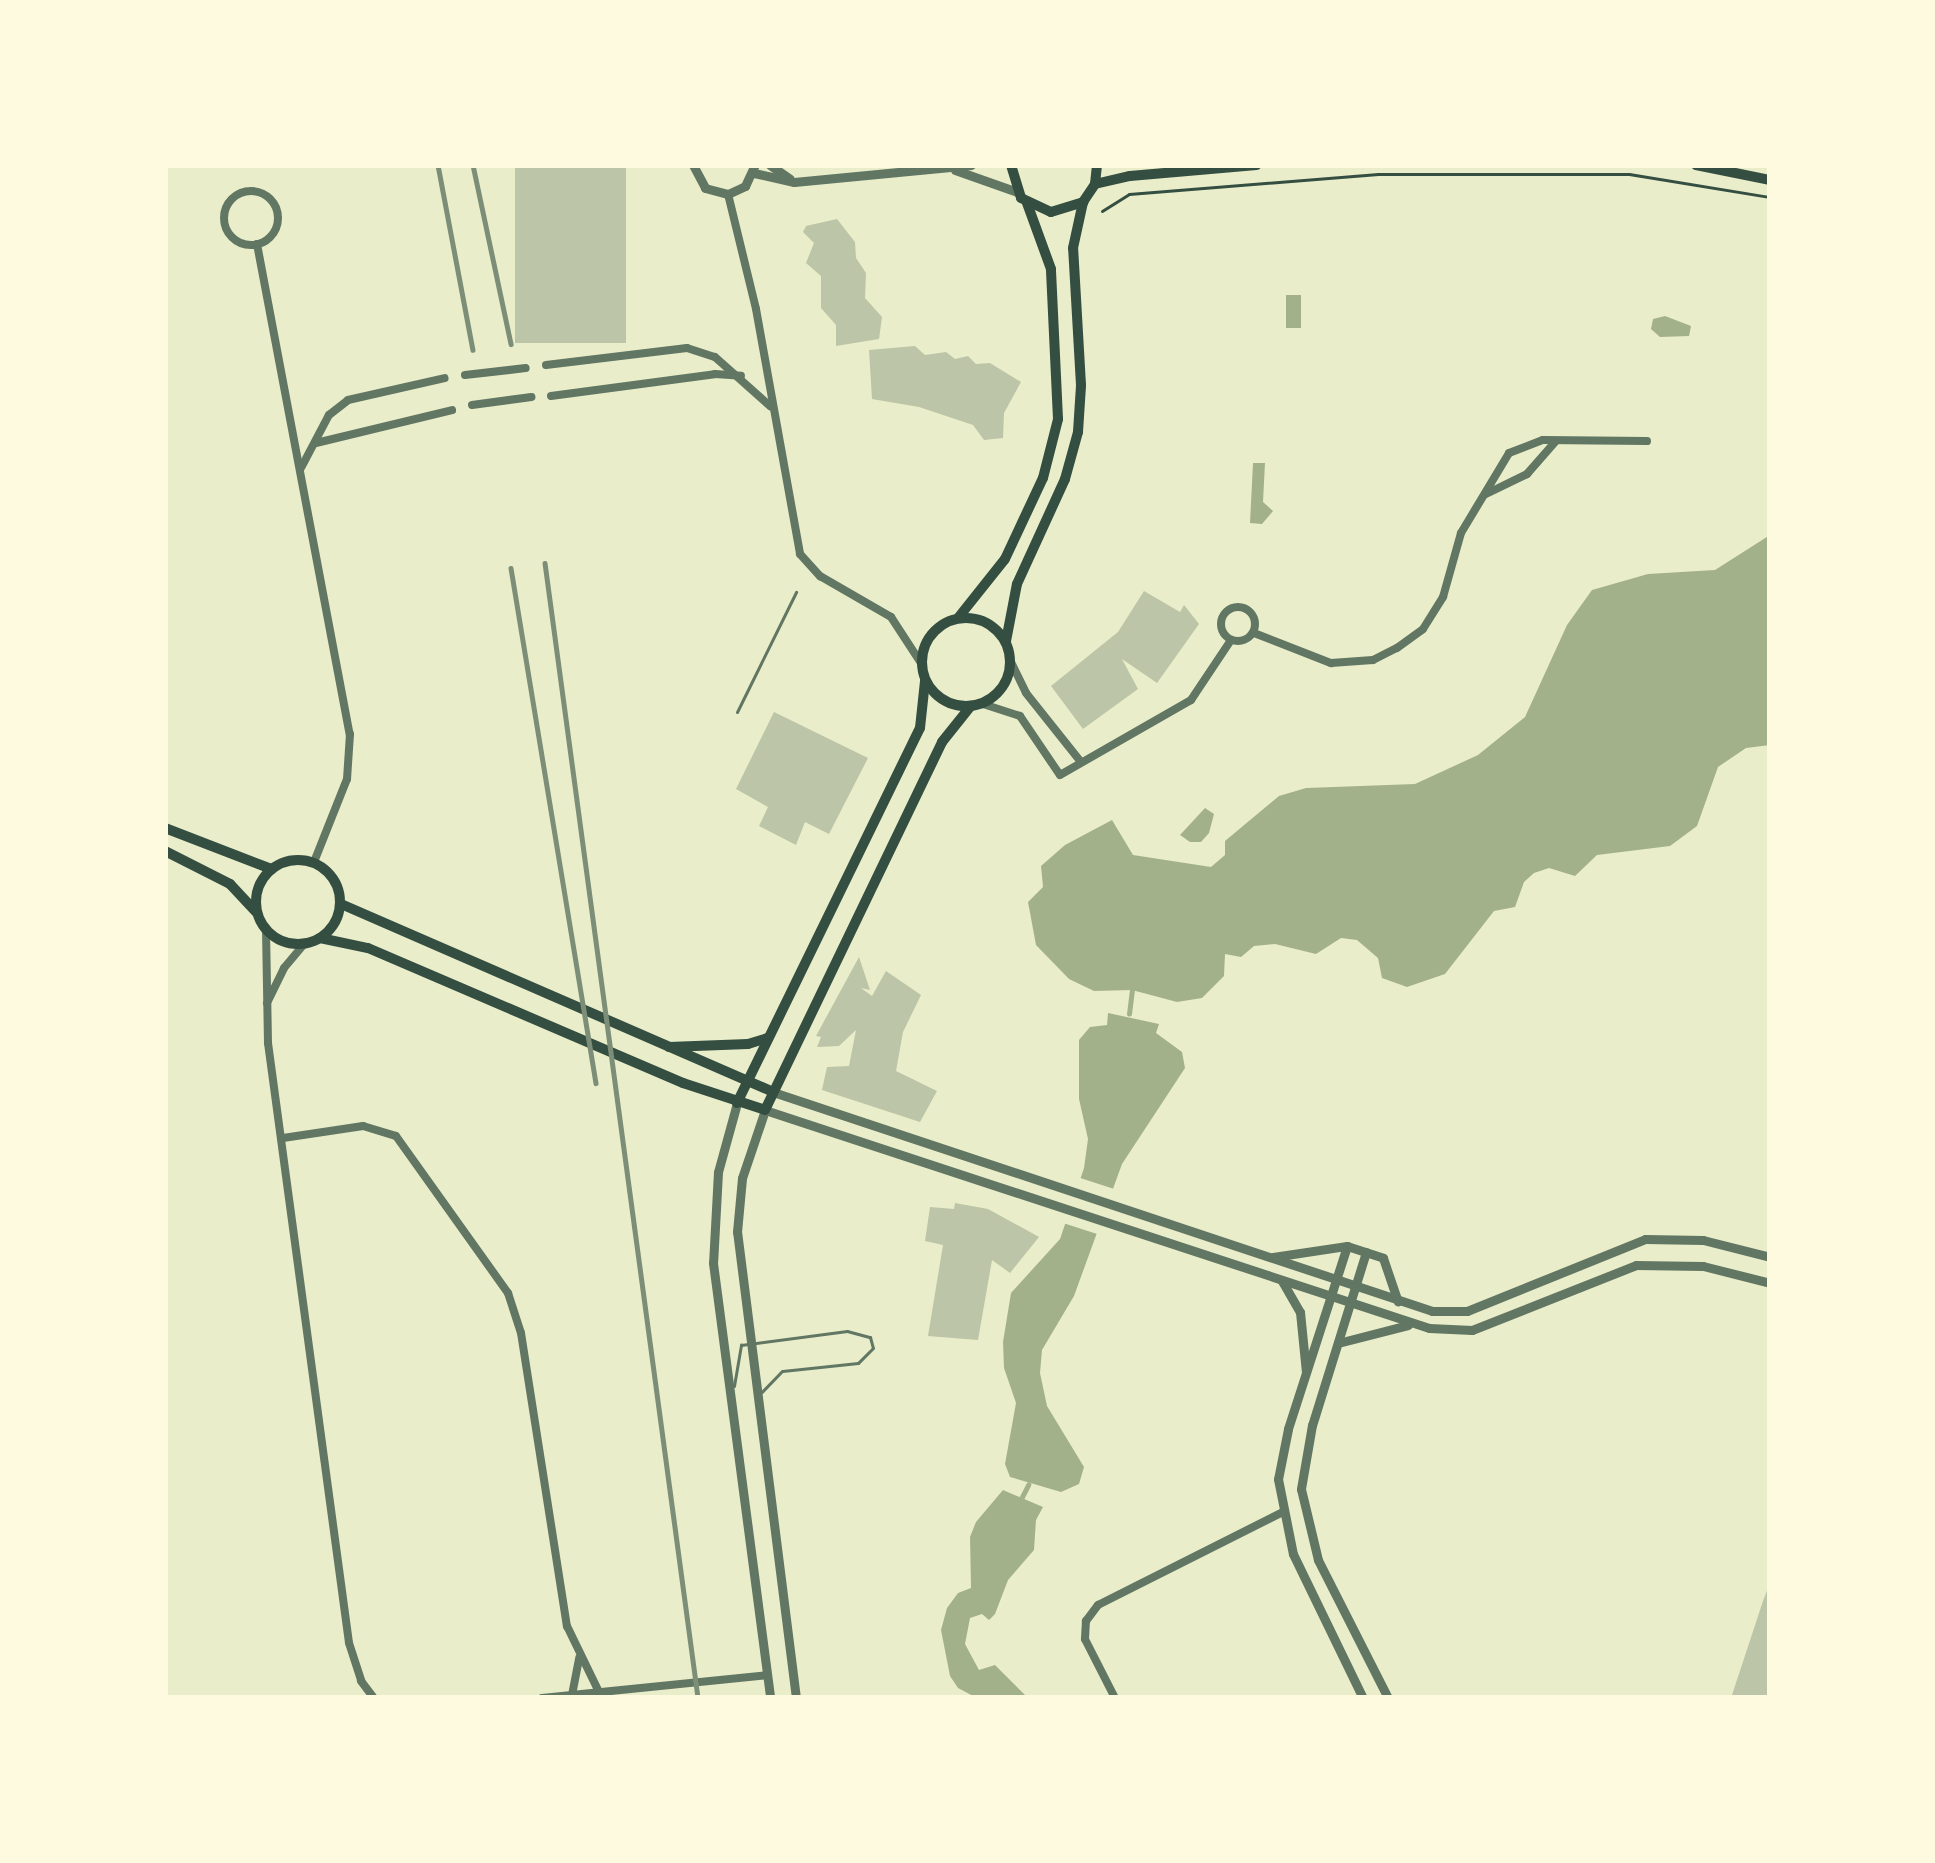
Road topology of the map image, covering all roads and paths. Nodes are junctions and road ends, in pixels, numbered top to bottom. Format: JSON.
{"nodes":[{"id":1,"x":693,"y":165,"type":"edge"},
{"id":2,"x":770,"y":165,"type":"edge"},
{"id":3,"x":970,"y":165,"type":"edge"},
{"id":4,"x":1011,"y":165,"type":"edge"},
{"id":5,"x":1097,"y":165,"type":"edge"},
{"id":6,"x":1257,"y":165,"type":"edge"},
{"id":7,"x":1696,"y":165,"type":"edge"},
{"id":8,"x":754,"y":169,"type":"edge"},
{"id":9,"x":950,"y":169,"type":"junction"},
{"id":10,"x":1770,"y":180,"type":"edge"},
{"id":11,"x":794,"y":182,"type":"junction"},
{"id":12,"x":1095,"y":184,"type":"junction"},
{"id":13,"x":1017,"y":192,"type":"junction"},
{"id":14,"x":728,"y":194,"type":"junction"},
{"id":15,"x":1770,"y":197,"type":"edge"},
{"id":16,"x":1083,"y":202,"type":"junction"},
{"id":17,"x":1028,"y":203,"type":"junction"},
{"id":18,"x":1102,"y":211,"type":"dead end"},
{"id":19,"x":257,"y":244,"type":"junction"},
{"id":20,"x":546,"y":365,"type":"dead end"},
{"id":21,"x":526,"y":368,"type":"dead end"},
{"id":22,"x":465,"y":375,"type":"dead end"},
{"id":23,"x":742,"y":376,"type":"junction"},
{"id":24,"x":445,"y":378,"type":"dead end"},
{"id":25,"x":551,"y":396,"type":"dead end"},
{"id":26,"x":531,"y":397,"type":"dead end"},
{"id":27,"x":472,"y":405,"type":"dead end"},
{"id":28,"x":771,"y":407,"type":"junction"},
{"id":29,"x":452,"y":410,"type":"dead end"},
{"id":30,"x":1647,"y":440,"type":"dead end"},
{"id":31,"x":1556,"y":441,"type":"junction"},
{"id":32,"x":314,"y":444,"type":"junction"},
{"id":33,"x":301,"y":470,"type":"junction"},
{"id":34,"x":1484,"y":495,"type":"junction"},
{"id":35,"x":796,"y":592,"type":"dead end"},
{"id":36,"x":958,"y":618,"type":"junction"},
{"id":37,"x":1254,"y":633,"type":"junction"},
{"id":38,"x":1231,"y":640,"type":"junction"},
{"id":39,"x":1006,"y":641,"type":"junction"},
{"id":40,"x":1011,"y":662,"type":"junction"},
{"id":41,"x":921,"y":663,"type":"junction"},
{"id":42,"x":926,"y":681,"type":"junction"},
{"id":43,"x":977,"y":705,"type":"junction"},
{"id":44,"x":736,"y":712,"type":"dead end"},
{"id":45,"x":1080,"y":761,"type":"junction"},
{"id":46,"x":165,"y":828,"type":"edge"},
{"id":47,"x":165,"y":851,"type":"edge"},
{"id":48,"x":314,"y":862,"type":"junction"},
{"id":49,"x":271,"y":869,"type":"junction"},
{"id":50,"x":341,"y":904,"type":"junction"},
{"id":51,"x":258,"y":914,"type":"junction"},
{"id":52,"x":266,"y":928,"type":"junction"},
{"id":53,"x":320,"y":938,"type":"junction"},
{"id":54,"x":304,"y":943,"type":"junction"},
{"id":55,"x":266,"y":1004,"type":"junction"},
{"id":56,"x":768,"y":1038,"type":"junction"},
{"id":57,"x":666,"y":1047,"type":"junction"},
{"id":58,"x":746,"y":1081,"type":"junction"},
{"id":59,"x":772,"y":1092,"type":"junction"},
{"id":60,"x":737,"y":1103,"type":"junction"},
{"id":61,"x":765,"y":1110,"type":"junction"},
{"id":62,"x":283,"y":1138,"type":"junction"},
{"id":63,"x":1347,"y":1246,"type":"junction"},
{"id":64,"x":1366,"y":1252,"type":"junction"},
{"id":65,"x":1770,"y":1257,"type":"edge"},
{"id":66,"x":1268,"y":1258,"type":"junction"},
{"id":67,"x":1281,"y":1280,"type":"junction"},
{"id":68,"x":1337,"y":1281,"type":"junction"},
{"id":69,"x":1770,"y":1283,"type":"edge"},
{"id":70,"x":1355,"y":1287,"type":"junction"},
{"id":71,"x":1332,"y":1297,"type":"junction"},
{"id":72,"x":1398,"y":1302,"type":"junction"},
{"id":73,"x":1351,"y":1304,"type":"junction"},
{"id":74,"x":1413,"y":1324,"type":"junction"},
{"id":75,"x":749,"y":1343,"type":"junction"},
{"id":76,"x":1338,"y":1343,"type":"junction"},
{"id":77,"x":1306,"y":1378,"type":"junction"},
{"id":78,"x":729,"y":1399,"type":"junction"},
{"id":79,"x":757,"y":1402,"type":"junction"},
{"id":80,"x":1281,"y":1513,"type":"junction"},
{"id":81,"x":580,"y":1657,"type":"junction"},
{"id":82,"x":767,"y":1675,"type":"junction"},
{"id":83,"x":599,"y":1692,"type":"junction"},
{"id":84,"x":572,"y":1695,"type":"junction"},
{"id":85,"x":374,"y":1698,"type":"edge"},
{"id":86,"x":542,"y":1698,"type":"edge"},
{"id":87,"x":770,"y":1698,"type":"edge"},
{"id":88,"x":796,"y":1698,"type":"edge"},
{"id":89,"x":1115,"y":1698,"type":"edge"},
{"id":90,"x":1363,"y":1698,"type":"edge"},
{"id":91,"x":1388,"y":1698,"type":"edge"}],
"edges":[{"from":1,"to":14,"type":"street"},
{"from":2,"to":11,"type":"street"},
{"from":3,"to":9,"type":"street"},
{"from":4,"to":13,"type":"main road"},
{"from":5,"to":12,"type":"main road"},
{"from":6,"to":12,"type":"main road"},
{"from":7,"to":10,"type":"main road"},
{"from":8,"to":11,"type":"street"},
{"from":8,"to":14,"type":"street"},
{"from":9,"to":11,"type":"street"},
{"from":9,"to":13,"type":"street"},
{"from":12,"to":16,"type":"main road"},
{"from":13,"to":17,"type":"main road"},
{"from":14,"to":28,"type":"street"},
{"from":15,"to":18,"type":"path"},
{"from":16,"to":17,"type":"main road"},
{"from":16,"to":39,"type":"main road"},
{"from":17,"to":36,"type":"main road"},
{"from":19,"to":19,"type":"street"},
{"from":19,"to":33,"type":"street"},
{"from":20,"to":23,"type":"street"},
{"from":21,"to":22,"type":"street"},
{"from":23,"to":25,"type":"street"},
{"from":23,"to":28,"type":"street"},
{"from":24,"to":32,"type":"street"},
{"from":26,"to":27,"type":"street"},
{"from":28,"to":41,"type":"street"},
{"from":29,"to":32,"type":"street"},
{"from":30,"to":31,"type":"street"},
{"from":31,"to":34,"type":"street"},
{"from":31,"to":34,"type":"street"},
{"from":32,"to":33,"type":"street"},
{"from":33,"to":48,"type":"street"},
{"from":34,"to":37,"type":"street"},
{"from":35,"to":44,"type":"lane"},
{"from":36,"to":39,"type":"main road"},
{"from":36,"to":41,"type":"main road"},
{"from":37,"to":38,"type":"street"},
{"from":37,"to":38,"type":"street"},
{"from":38,"to":45,"type":"street"},
{"from":39,"to":40,"type":"main road"},
{"from":40,"to":43,"type":"main road"},
{"from":40,"to":45,"type":"street"},
{"from":41,"to":42,"type":"main road"},
{"from":42,"to":43,"type":"main road"},
{"from":42,"to":56,"type":"main road"},
{"from":43,"to":45,"type":"street"},
{"from":43,"to":59,"type":"main road"},
{"from":46,"to":49,"type":"main road"},
{"from":47,"to":51,"type":"main road"},
{"from":48,"to":49,"type":"main road"},
{"from":48,"to":50,"type":"main road"},
{"from":49,"to":51,"type":"main road"},
{"from":50,"to":53,"type":"main road"},
{"from":50,"to":57,"type":"main road"},
{"from":51,"to":52,"type":"main road"},
{"from":52,"to":54,"type":"main road"},
{"from":52,"to":55,"type":"street"},
{"from":53,"to":54,"type":"main road"},
{"from":53,"to":60,"type":"main road"},
{"from":54,"to":55,"type":"street"},
{"from":55,"to":62,"type":"street"},
{"from":56,"to":57,"type":"main road"},
{"from":56,"to":58,"type":"main road"},
{"from":57,"to":58,"type":"main road"},
{"from":58,"to":59,"type":"main road"},
{"from":58,"to":60,"type":"main road"},
{"from":59,"to":61,"type":"main road"},
{"from":59,"to":66,"type":"street"},
{"from":60,"to":61,"type":"main road"},
{"from":60,"to":78,"type":"street"},
{"from":61,"to":67,"type":"street"},
{"from":61,"to":75,"type":"street"},
{"from":62,"to":81,"type":"street"},
{"from":62,"to":85,"type":"street"},
{"from":63,"to":64,"type":"street"},
{"from":63,"to":66,"type":"street"},
{"from":63,"to":68,"type":"street"},
{"from":64,"to":70,"type":"street"},
{"from":64,"to":72,"type":"street"},
{"from":65,"to":72,"type":"street"},
{"from":66,"to":68,"type":"street"},
{"from":67,"to":71,"type":"street"},
{"from":67,"to":77,"type":"street"},
{"from":68,"to":70,"type":"street"},
{"from":68,"to":71,"type":"street"},
{"from":69,"to":74,"type":"street"},
{"from":70,"to":72,"type":"street"},
{"from":70,"to":73,"type":"street"},
{"from":71,"to":73,"type":"street"},
{"from":71,"to":77,"type":"street"},
{"from":73,"to":74,"type":"street"},
{"from":73,"to":76,"type":"street"},
{"from":74,"to":76,"type":"street"},
{"from":75,"to":78,"type":"lane"},
{"from":75,"to":79,"type":"street"},
{"from":75,"to":79,"type":"lane"},
{"from":76,"to":91,"type":"street"},
{"from":77,"to":80,"type":"street"},
{"from":78,"to":82,"type":"street"},
{"from":79,"to":88,"type":"street"},
{"from":80,"to":89,"type":"street"},
{"from":80,"to":90,"type":"street"},
{"from":81,"to":83,"type":"street"},
{"from":81,"to":84,"type":"street"},
{"from":82,"to":83,"type":"street"},
{"from":82,"to":87,"type":"street"},
{"from":83,"to":84,"type":"street"},
{"from":84,"to":86,"type":"street"}]}
